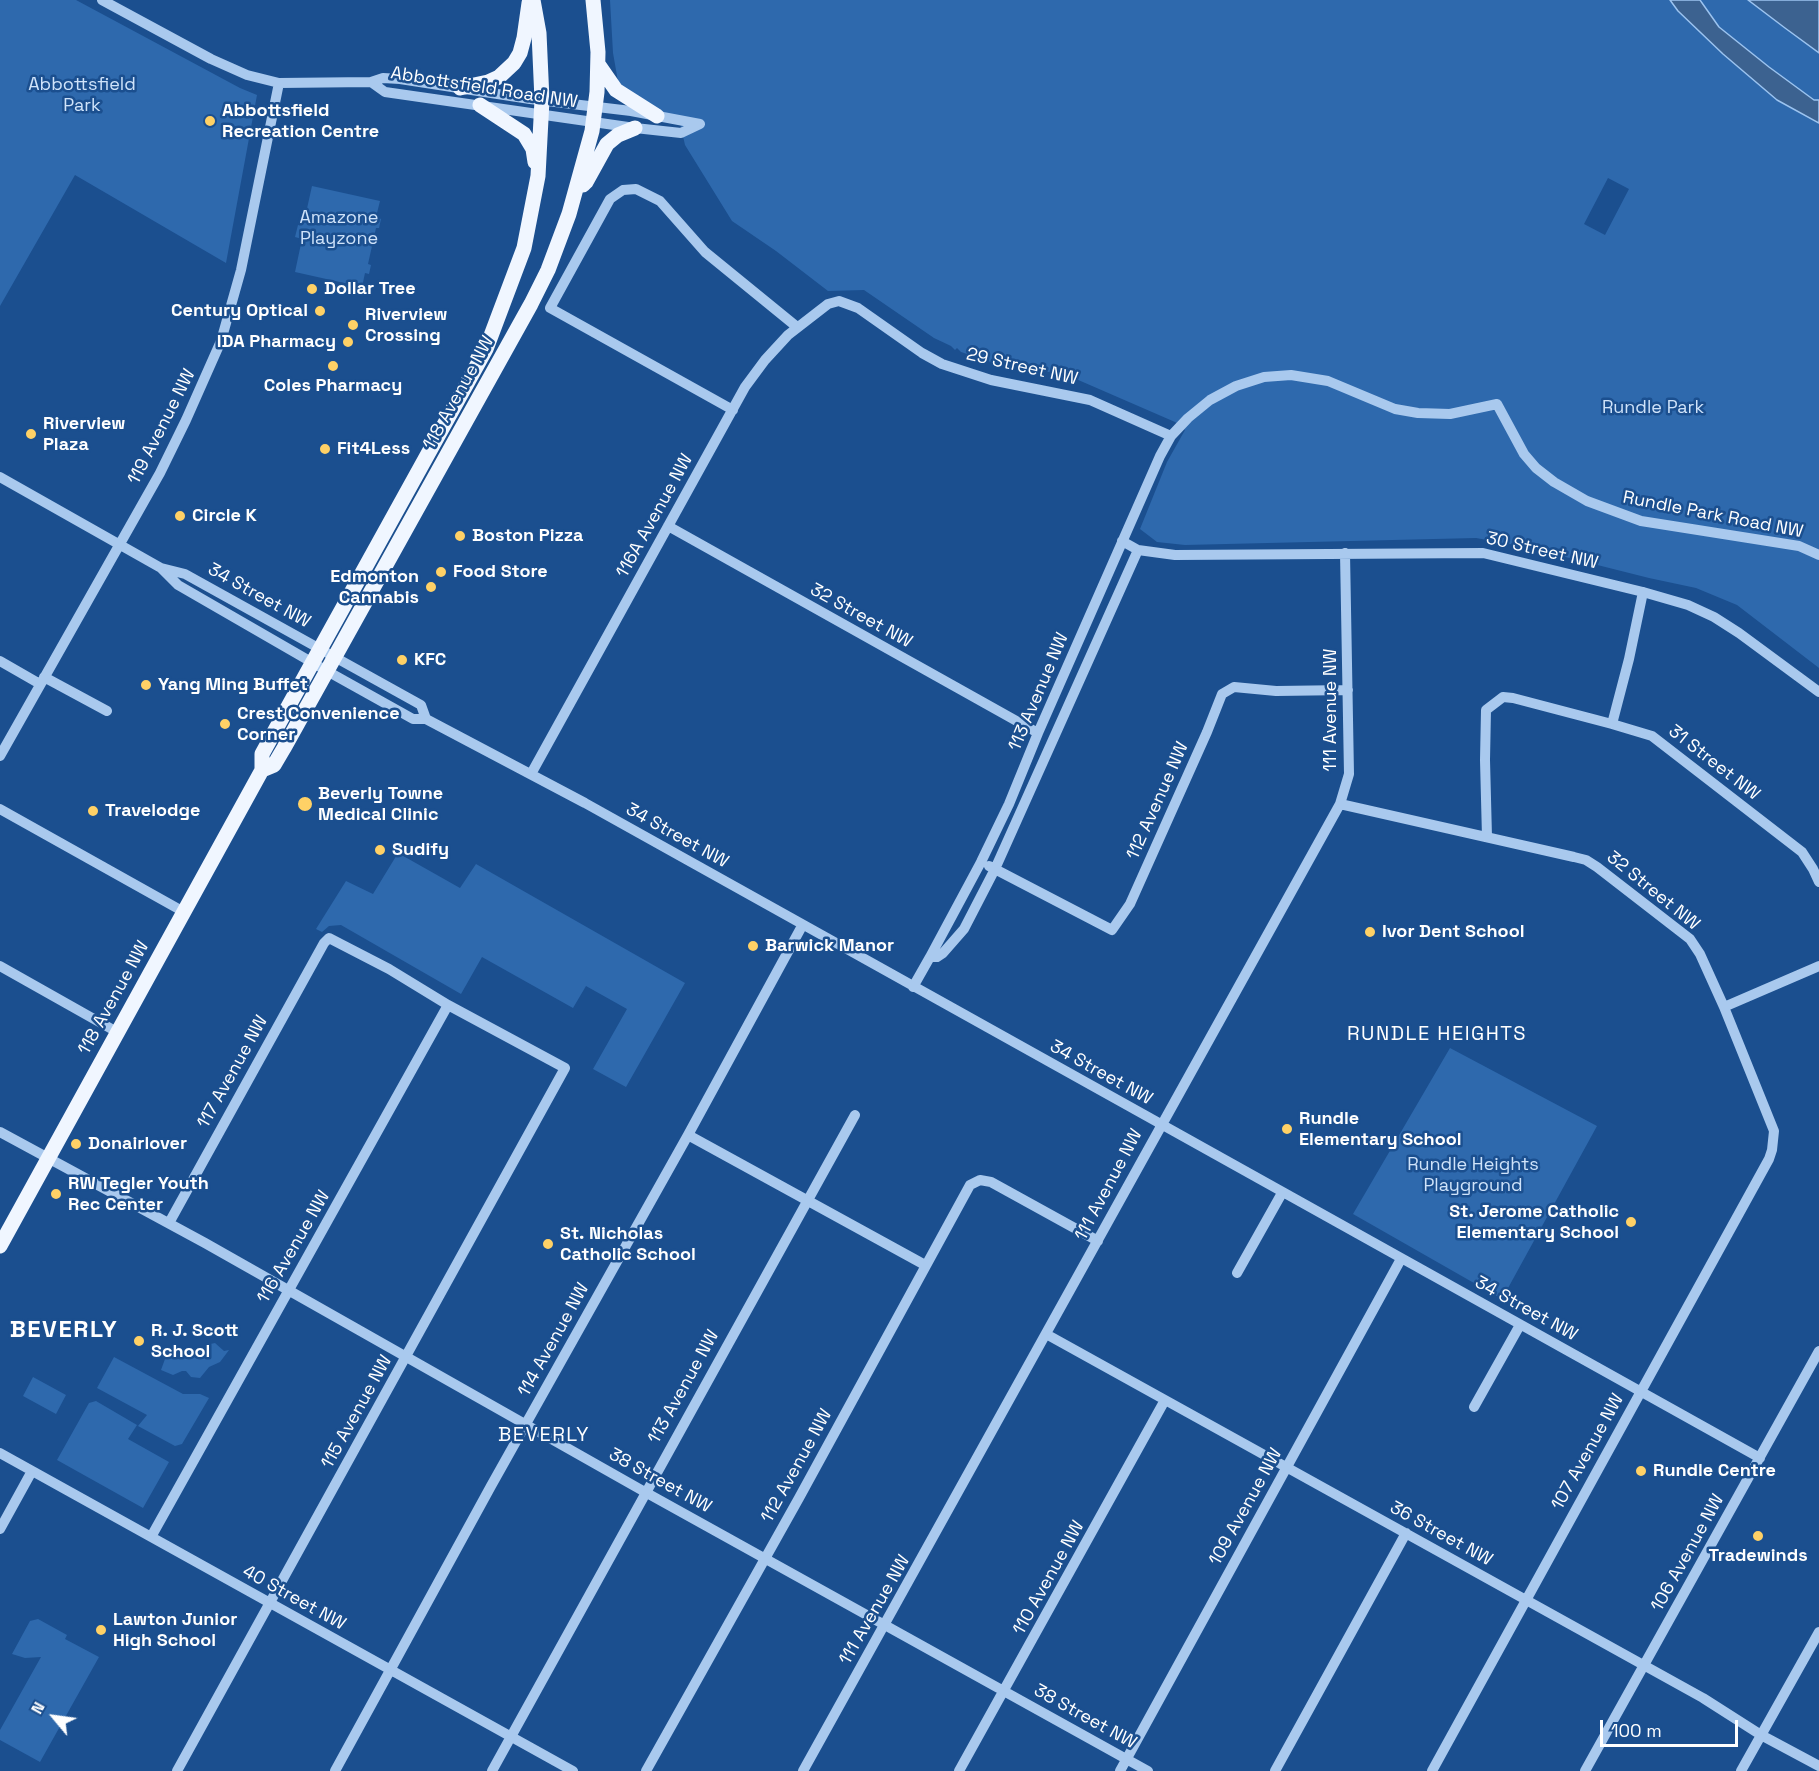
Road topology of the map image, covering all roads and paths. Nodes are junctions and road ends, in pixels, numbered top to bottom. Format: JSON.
{"nodes":[{"id":1,"x":102,"y":0,"type":"edge"},
{"id":2,"x":531,"y":0,"type":"edge"},
{"id":3,"x":592,"y":0,"type":"edge"},
{"id":4,"x":598,"y":64,"type":"junction"},
{"id":5,"x":371,"y":82,"type":"junction"},
{"id":6,"x":279,"y":83,"type":"junction"},
{"id":7,"x":460,"y":88,"type":"junction"},
{"id":8,"x":480,"y":105,"type":"junction"},
{"id":9,"x":542,"y":107,"type":"junction"},
{"id":10,"x":595,"y":114,"type":"junction"},
{"id":11,"x":657,"y":116,"type":"junction"},
{"id":12,"x":635,"y":128,"type":"junction"},
{"id":13,"x":538,"y":176,"type":"junction"},
{"id":14,"x":576,"y":191,"type":"junction"},
{"id":15,"x":839,"y":301,"type":"joint"},
{"id":16,"x":797,"y":327,"type":"junction"},
{"id":17,"x":733,"y":410,"type":"junction"},
{"id":18,"x":1172,"y":436,"type":"junction"},
{"id":19,"x":2,"y":482,"type":"edge"},
{"id":20,"x":668,"y":526,"type":"junction"},
{"id":21,"x":1122,"y":541,"type":"junction"},
{"id":22,"x":118,"y":544,"type":"junction"},
{"id":23,"x":1138,"y":550,"type":"junction"},
{"id":24,"x":1345,"y":553,"type":"junction"},
{"id":25,"x":1819,"y":555,"type":"edge"},
{"id":26,"x":160,"y":568,"type":"junction"},
{"id":27,"x":1643,"y":592,"type":"junction"},
{"id":28,"x":320,"y":648,"type":"junction"},
{"id":29,"x":334,"y":656,"type":"junction"},
{"id":30,"x":0,"y":661,"type":"edge"},
{"id":31,"x":312,"y":662,"type":"junction"},
{"id":32,"x":327,"y":671,"type":"junction"},
{"id":33,"x":42,"y":681,"type":"junction"},
{"id":34,"x":1348,"y":690,"type":"junction"},
{"id":35,"x":1819,"y":692,"type":"edge"},
{"id":36,"x":107,"y":711,"type":"dead end"},
{"id":37,"x":426,"y":719,"type":"junction"},
{"id":38,"x":1612,"y":724,"type":"junction"},
{"id":39,"x":1038,"y":733,"type":"junction"},
{"id":40,"x":0,"y":756,"type":"edge"},
{"id":41,"x":262,"y":770,"type":"junction"},
{"id":42,"x":531,"y":774,"type":"junction"},
{"id":43,"x":1340,"y":804,"type":"junction"},
{"id":44,"x":0,"y":809,"type":"edge"},
{"id":45,"x":1487,"y":837,"type":"junction"},
{"id":46,"x":981,"y":862,"type":"junction"},
{"id":47,"x":995,"y":869,"type":"junction"},
{"id":48,"x":1819,"y":882,"type":"edge"},
{"id":49,"x":184,"y":912,"type":"junction"},
{"id":50,"x":802,"y":926,"type":"junction"},
{"id":51,"x":930,"y":957,"type":"junction"},
{"id":52,"x":0,"y":966,"type":"edge"},
{"id":53,"x":1819,"y":966,"type":"edge"},
{"id":54,"x":913,"y":987,"type":"junction"},
{"id":55,"x":448,"y":1005,"type":"junction"},
{"id":56,"x":1724,"y":1007,"type":"junction"},
{"id":57,"x":117,"y":1032,"type":"junction"},
{"id":58,"x":855,"y":1114,"type":"dead end"},
{"id":59,"x":1160,"y":1125,"type":"junction"},
{"id":60,"x":0,"y":1132,"type":"edge"},
{"id":61,"x":688,"y":1136,"type":"junction"},
{"id":62,"x":1773,"y":1150,"type":"joint"},
{"id":63,"x":48,"y":1158,"type":"junction"},
{"id":64,"x":1282,"y":1192,"type":"junction"},
{"id":65,"x":806,"y":1200,"type":"junction"},
{"id":66,"x":169,"y":1223,"type":"junction"},
{"id":67,"x":1098,"y":1241,"type":"junction"},
{"id":68,"x":0,"y":1246,"type":"edge"},
{"id":69,"x":1401,"y":1259,"type":"junction"},
{"id":70,"x":926,"y":1265,"type":"junction"},
{"id":71,"x":1237,"y":1273,"type":"dead end"},
{"id":72,"x":289,"y":1290,"type":"junction"},
{"id":73,"x":1520,"y":1325,"type":"junction"},
{"id":74,"x":1046,"y":1334,"type":"junction"},
{"id":75,"x":1819,"y":1351,"type":"edge"},
{"id":76,"x":406,"y":1356,"type":"junction"},
{"id":77,"x":1640,"y":1391,"type":"junction"},
{"id":78,"x":1165,"y":1400,"type":"junction"},
{"id":79,"x":1474,"y":1407,"type":"dead end"},
{"id":80,"x":526,"y":1424,"type":"junction"},
{"id":81,"x":0,"y":1454,"type":"edge"},
{"id":82,"x":1760,"y":1458,"type":"junction"},
{"id":83,"x":1287,"y":1467,"type":"junction"},
{"id":84,"x":32,"y":1471,"type":"junction"},
{"id":85,"x":645,"y":1492,"type":"junction"},
{"id":86,"x":0,"y":1529,"type":"edge"},
{"id":87,"x":1406,"y":1533,"type":"junction"},
{"id":88,"x":151,"y":1537,"type":"junction"},
{"id":89,"x":765,"y":1558,"type":"junction"},
{"id":90,"x":1526,"y":1600,"type":"junction"},
{"id":91,"x":270,"y":1603,"type":"junction"},
{"id":92,"x":885,"y":1625,"type":"junction"},
{"id":93,"x":1819,"y":1632,"type":"edge"},
{"id":94,"x":1644,"y":1665,"type":"junction"},
{"id":95,"x":391,"y":1670,"type":"junction"},
{"id":96,"x":1004,"y":1691,"type":"junction"},
{"id":97,"x":1761,"y":1735,"type":"junction"},
{"id":98,"x":511,"y":1736,"type":"junction"},
{"id":99,"x":1127,"y":1759,"type":"junction"},
{"id":100,"x":1819,"y":1766,"type":"edge"},
{"id":101,"x":177,"y":1771,"type":"edge"},
{"id":102,"x":335,"y":1771,"type":"edge"},
{"id":103,"x":492,"y":1771,"type":"edge"},
{"id":104,"x":573,"y":1771,"type":"edge"},
{"id":105,"x":646,"y":1771,"type":"edge"},
{"id":106,"x":803,"y":1771,"type":"edge"},
{"id":107,"x":960,"y":1771,"type":"edge"},
{"id":108,"x":1120,"y":1771,"type":"edge"},
{"id":109,"x":1148,"y":1771,"type":"edge"},
{"id":110,"x":1275,"y":1771,"type":"edge"},
{"id":111,"x":1432,"y":1771,"type":"edge"},
{"id":112,"x":1585,"y":1771,"type":"edge"},
{"id":113,"x":1741,"y":1771,"type":"edge"}],
"edges":[{"from":1,"to":6,"type":"street","name":"Abbottsfield Road NW"},
{"from":2,"to":7,"type":"main road"},
{"from":2,"to":9,"type":"main road","name":"118 Avenue NW"},
{"from":3,"to":4,"type":"main road","name":"118 Avenue NW"},
{"from":4,"to":10,"type":"main road","name":"118 Avenue NW"},
{"from":4,"to":11,"type":"main road"},
{"from":5,"to":6,"type":"street","name":"Abbottsfield Road NW"},
{"from":5,"to":7,"type":"street","name":"Abbottsfield Road NW"},
{"from":5,"to":8,"type":"street","name":"Abbottsfield Road NW"},
{"from":6,"to":22,"type":"street","name":"119 Avenue NW"},
{"from":7,"to":9,"type":"street","name":"Abbottsfield Road NW"},
{"from":8,"to":9,"type":"street","name":"Abbottsfield Road NW"},
{"from":8,"to":13,"type":"main road"},
{"from":9,"to":10,"type":"street","name":"Abbottsfield Road NW"},
{"from":9,"to":13,"type":"main road","name":"118 Avenue NW"},
{"from":10,"to":11,"type":"street"},
{"from":10,"to":12,"type":"street"},
{"from":10,"to":14,"type":"main road","name":"118 Avenue NW"},
{"from":11,"to":12,"type":"street"},
{"from":12,"to":14,"type":"main road"},
{"from":13,"to":28,"type":"main road","name":"118 Avenue NW"},
{"from":14,"to":29,"type":"main road","name":"118 Avenue NW"},
{"from":15,"to":16,"type":"street","name":"116A Avenue NW"},
{"from":15,"to":18,"type":"street","name":"29 Street NW"},
{"from":16,"to":17,"type":"street","name":"116A Avenue NW"},
{"from":16,"to":17,"type":"street"},
{"from":17,"to":20,"type":"street","name":"116A Avenue NW"},
{"from":18,"to":21,"type":"street","name":"113 Avenue NW"},
{"from":18,"to":25,"type":"street","name":"Rundle Park Road NW"},
{"from":19,"to":22,"type":"street","name":"34 Street NW"},
{"from":20,"to":39,"type":"street","name":"32 Street NW"},
{"from":20,"to":42,"type":"street","name":"116A Avenue NW"},
{"from":21,"to":23,"type":"street","name":"30 Street NW"},
{"from":21,"to":39,"type":"street","name":"113 Avenue NW"},
{"from":22,"to":26,"type":"street","name":"34 Street NW"},
{"from":22,"to":33,"type":"street","name":"119 Avenue NW"},
{"from":23,"to":24,"type":"street","name":"30 Street NW"},
{"from":23,"to":47,"type":"street","name":"113 Avenue NW"},
{"from":24,"to":27,"type":"street","name":"30 Street NW"},
{"from":24,"to":34,"type":"street","name":"111 Avenue NW"},
{"from":26,"to":28,"type":"street","name":"34 Street NW"},
{"from":26,"to":31,"type":"street","name":"34 Street NW"},
{"from":27,"to":35,"type":"street","name":"30 Street NW"},
{"from":27,"to":38,"type":"street"},
{"from":28,"to":29,"type":"street","name":"34 Street NW"},
{"from":28,"to":31,"type":"main road","name":"118 Avenue NW"},
{"from":29,"to":32,"type":"main road","name":"118 Avenue NW"},
{"from":29,"to":37,"type":"street","name":"34 Street NW"},
{"from":30,"to":33,"type":"street"},
{"from":31,"to":32,"type":"street","name":"34 Street NW"},
{"from":31,"to":41,"type":"main road","name":"118 Avenue NW"},
{"from":32,"to":37,"type":"street","name":"34 Street NW"},
{"from":32,"to":41,"type":"main road","name":"118 Avenue NW"},
{"from":33,"to":36,"type":"street"},
{"from":33,"to":40,"type":"street","name":"119 Avenue NW"},
{"from":34,"to":43,"type":"street","name":"111 Avenue NW"},
{"from":34,"to":47,"type":"street","name":"112 Avenue NW"},
{"from":37,"to":42,"type":"street","name":"34 Street NW"},
{"from":38,"to":45,"type":"street","name":"31 Street NW"},
{"from":38,"to":48,"type":"street","name":"31 Street NW"},
{"from":39,"to":46,"type":"street","name":"113 Avenue NW"},
{"from":41,"to":49,"type":"main road","name":"118 Avenue NW"},
{"from":42,"to":50,"type":"street","name":"34 Street NW"},
{"from":43,"to":45,"type":"street","name":"32 Street NW"},
{"from":43,"to":59,"type":"street","name":"111 Avenue NW"},
{"from":44,"to":49,"type":"street"},
{"from":45,"to":56,"type":"street","name":"32 Street NW"},
{"from":46,"to":47,"type":"street"},
{"from":46,"to":51,"type":"street","name":"113 Avenue NW"},
{"from":47,"to":51,"type":"street","name":"113 Avenue NW"},
{"from":49,"to":57,"type":"main road","name":"118 Avenue NW"},
{"from":50,"to":54,"type":"street","name":"34 Street NW"},
{"from":50,"to":61,"type":"street","name":"114 Avenue NW"},
{"from":51,"to":54,"type":"street","name":"113 Avenue NW"},
{"from":52,"to":57,"type":"street"},
{"from":53,"to":56,"type":"street"},
{"from":54,"to":59,"type":"street","name":"34 Street NW"},
{"from":55,"to":66,"type":"street","name":"117 Avenue NW"},
{"from":55,"to":72,"type":"street","name":"116 Avenue NW"},
{"from":55,"to":76,"type":"street","name":"115 Avenue NW"},
{"from":56,"to":62,"type":"street","name":"32 Street NW"},
{"from":57,"to":63,"type":"main road","name":"118 Avenue NW"},
{"from":58,"to":65,"type":"street","name":"113 Avenue NW"},
{"from":59,"to":64,"type":"street","name":"34 Street NW"},
{"from":59,"to":67,"type":"street","name":"111 Avenue NW"},
{"from":60,"to":63,"type":"street","name":"38 Street NW"},
{"from":61,"to":65,"type":"street"},
{"from":61,"to":80,"type":"street","name":"114 Avenue NW"},
{"from":62,"to":77,"type":"street","name":"107 Avenue NW"},
{"from":63,"to":66,"type":"street","name":"38 Street NW"},
{"from":63,"to":68,"type":"main road","name":"118 Avenue NW"},
{"from":64,"to":69,"type":"street","name":"34 Street NW"},
{"from":64,"to":71,"type":"street"},
{"from":65,"to":70,"type":"street"},
{"from":65,"to":85,"type":"street","name":"113 Avenue NW"},
{"from":66,"to":72,"type":"street","name":"38 Street NW"},
{"from":67,"to":70,"type":"street","name":"112 Avenue NW"},
{"from":67,"to":74,"type":"street","name":"111 Avenue NW"},
{"from":69,"to":73,"type":"street","name":"34 Street NW"},
{"from":69,"to":83,"type":"street","name":"109 Avenue NW"},
{"from":70,"to":89,"type":"street","name":"112 Avenue NW"},
{"from":72,"to":76,"type":"street","name":"38 Street NW"},
{"from":72,"to":88,"type":"street","name":"116 Avenue NW"},
{"from":73,"to":77,"type":"street","name":"34 Street NW"},
{"from":73,"to":79,"type":"street"},
{"from":74,"to":78,"type":"street","name":"36 Street NW"},
{"from":74,"to":92,"type":"street","name":"111 Avenue NW"},
{"from":75,"to":82,"type":"street","name":"106 Avenue NW"},
{"from":76,"to":80,"type":"street","name":"38 Street NW"},
{"from":76,"to":91,"type":"street","name":"115 Avenue NW"},
{"from":77,"to":82,"type":"street","name":"34 Street NW"},
{"from":77,"to":90,"type":"street","name":"107 Avenue NW"},
{"from":78,"to":83,"type":"street","name":"36 Street NW"},
{"from":78,"to":96,"type":"street","name":"110 Avenue NW"},
{"from":80,"to":85,"type":"street","name":"38 Street NW"},
{"from":80,"to":95,"type":"street","name":"114 Avenue NW"},
{"from":81,"to":84,"type":"street","name":"40 Street NW"},
{"from":82,"to":94,"type":"street","name":"106 Avenue NW"},
{"from":83,"to":87,"type":"street","name":"36 Street NW"},
{"from":83,"to":99,"type":"street","name":"109 Avenue NW"},
{"from":84,"to":86,"type":"street"},
{"from":84,"to":88,"type":"street","name":"40 Street NW"},
{"from":85,"to":89,"type":"street","name":"38 Street NW"},
{"from":85,"to":98,"type":"street","name":"113 Avenue NW"},
{"from":87,"to":90,"type":"street","name":"36 Street NW"},
{"from":87,"to":110,"type":"street"},
{"from":88,"to":91,"type":"street","name":"40 Street NW"},
{"from":89,"to":92,"type":"street","name":"38 Street NW"},
{"from":89,"to":105,"type":"street","name":"112 Avenue NW"},
{"from":90,"to":94,"type":"street","name":"36 Street NW"},
{"from":90,"to":111,"type":"street","name":"107 Avenue NW"},
{"from":91,"to":95,"type":"street","name":"40 Street NW"},
{"from":91,"to":101,"type":"street","name":"115 Avenue NW"},
{"from":92,"to":96,"type":"street","name":"38 Street NW"},
{"from":92,"to":106,"type":"street","name":"111 Avenue NW"},
{"from":93,"to":97,"type":"street"},
{"from":94,"to":97,"type":"street","name":"36 Street NW"},
{"from":94,"to":112,"type":"street","name":"106 Avenue NW"},
{"from":95,"to":98,"type":"street","name":"40 Street NW"},
{"from":95,"to":102,"type":"street","name":"114 Avenue NW"},
{"from":96,"to":99,"type":"street","name":"38 Street NW"},
{"from":96,"to":107,"type":"street","name":"110 Avenue NW"},
{"from":97,"to":100,"type":"street","name":"36 Street NW"},
{"from":97,"to":113,"type":"street"},
{"from":98,"to":103,"type":"street","name":"113 Avenue NW"},
{"from":98,"to":104,"type":"street","name":"40 Street NW"},
{"from":99,"to":108,"type":"street","name":"109 Avenue NW"},
{"from":99,"to":109,"type":"street","name":"38 Street NW"}]}
